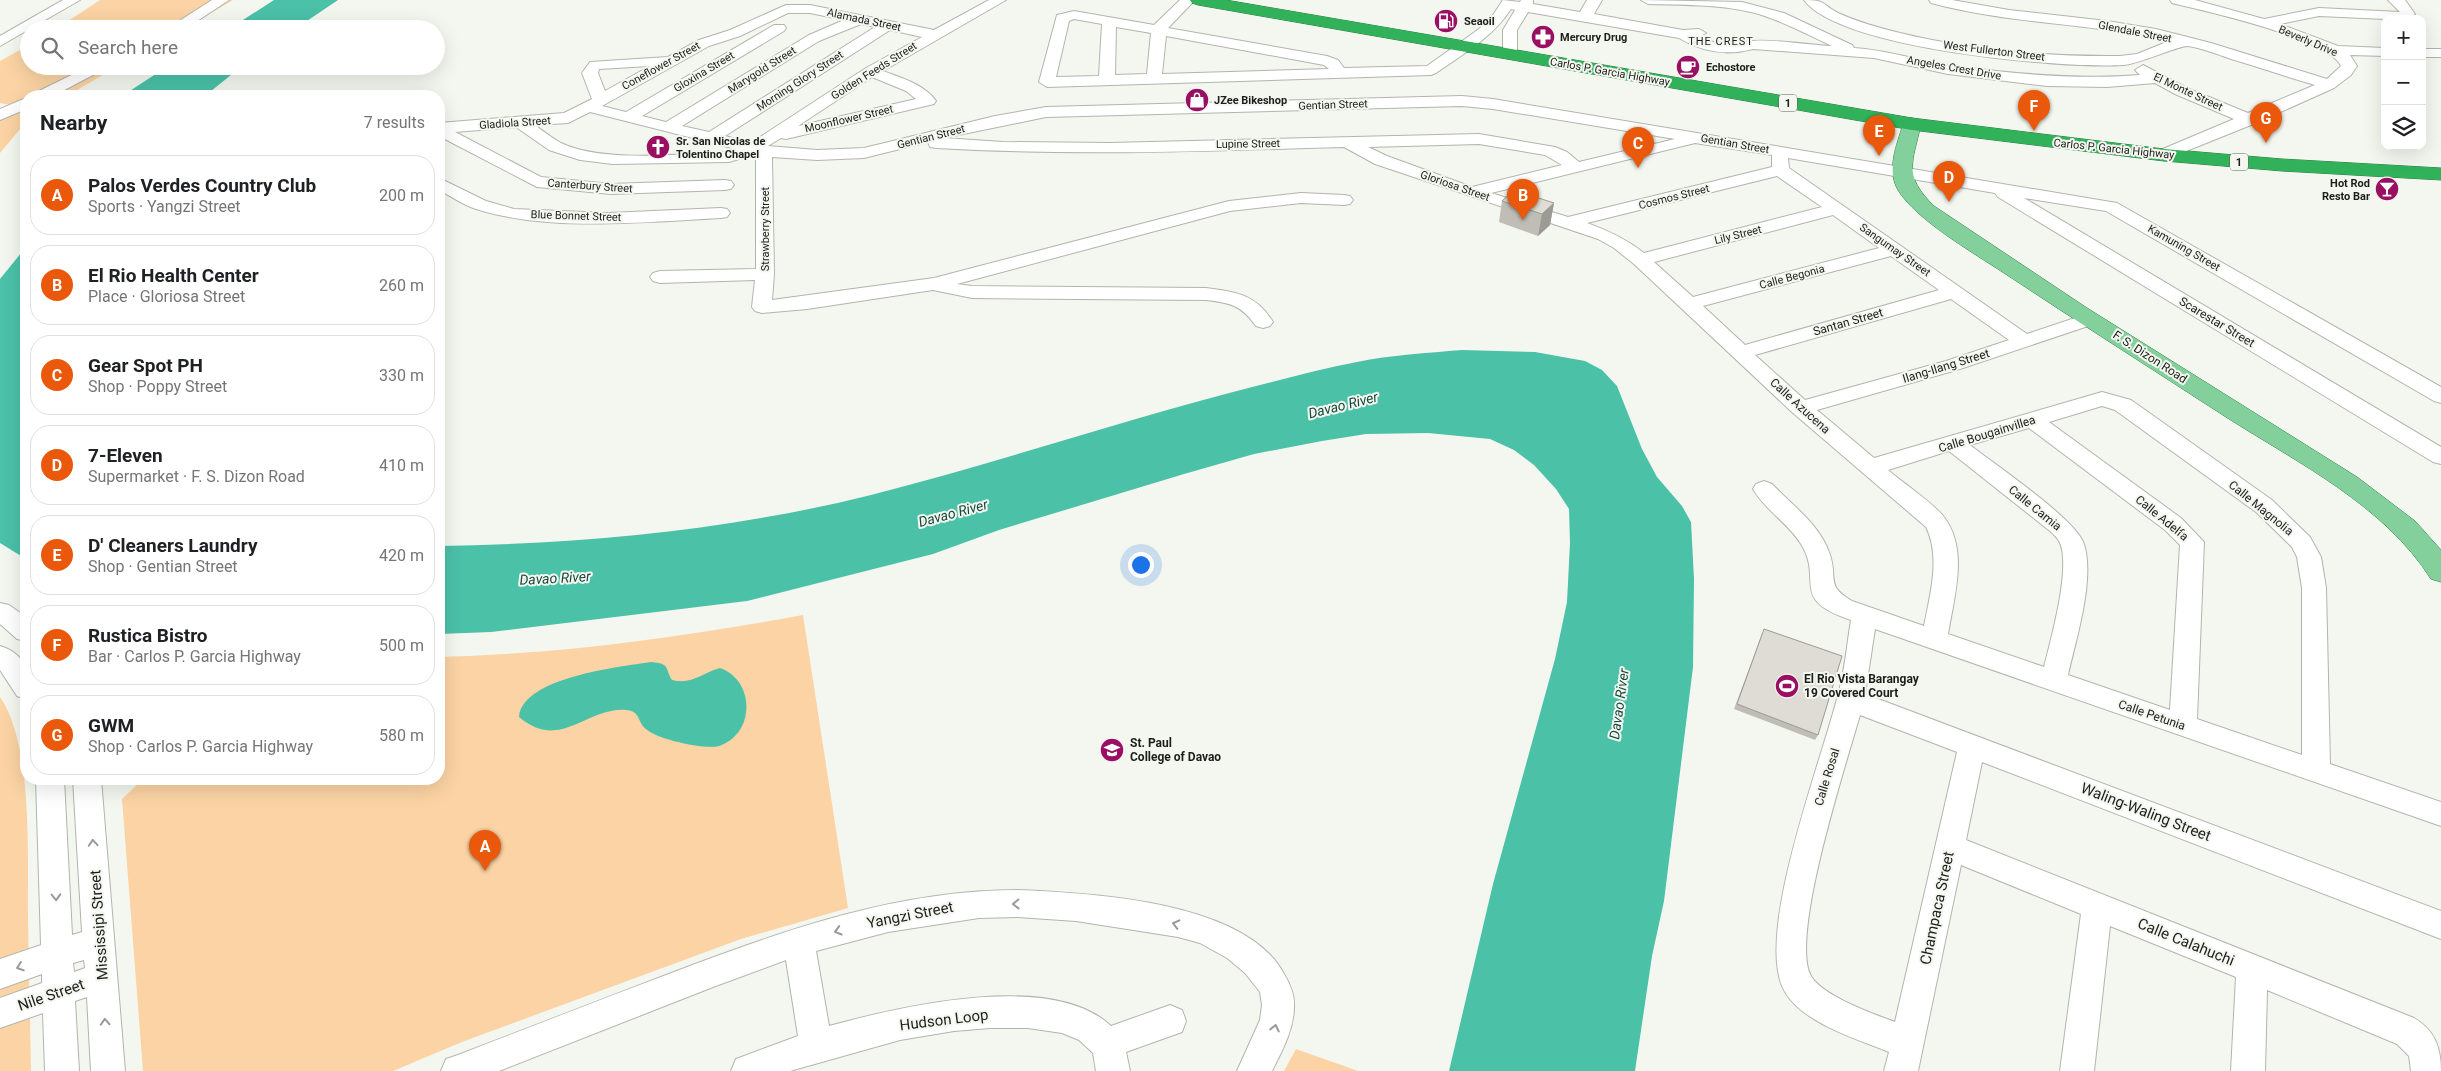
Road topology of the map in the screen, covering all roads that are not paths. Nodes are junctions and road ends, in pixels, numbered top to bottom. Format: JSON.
{"nodes":[{"id":1,"x":222,"y":0,"type":"edge"},
{"id":2,"x":998,"y":0,"type":"edge"},
{"id":3,"x":1188,"y":0,"type":"edge"},
{"id":4,"x":1198,"y":0,"type":"edge"},
{"id":5,"x":1595,"y":0,"type":"edge"},
{"id":6,"x":1648,"y":0,"type":"edge"},
{"id":7,"x":1811,"y":0,"type":"edge"},
{"id":8,"x":1936,"y":0,"type":"edge"},
{"id":9,"x":2184,"y":0,"type":"edge"},
{"id":10,"x":2395,"y":0,"type":"edge"},
{"id":11,"x":79,"y":2,"type":"edge"},
{"id":12,"x":1508,"y":2,"type":"edge"},
{"id":13,"x":792,"y":8,"type":"joint"},
{"id":14,"x":1521,"y":11,"type":"edge"},
{"id":15,"x":1580,"y":18,"type":"junction"},
{"id":16,"x":860,"y":19,"type":"junction"},
{"id":17,"x":54,"y":20,"type":"edge"},
{"id":18,"x":189,"y":20,"type":"edge"},
{"id":19,"x":1109,"y":20,"type":"junction"},
{"id":20,"x":1496,"y":21,"type":"junction"},
{"id":21,"x":761,"y":22,"type":"junction"},
{"id":22,"x":2264,"y":23,"type":"junction"},
{"id":23,"x":888,"y":24,"type":"junction"},
{"id":24,"x":1159,"y":28,"type":"junction"},
{"id":25,"x":790,"y":29,"type":"junction"},
{"id":26,"x":1715,"y":33,"type":"dead end"},
{"id":27,"x":935,"y":34,"type":"junction"},
{"id":28,"x":1683,"y":34,"type":"junction"},
{"id":29,"x":1731,"y":35,"type":"dead end"},
{"id":30,"x":20,"y":36,"type":"edge"},
{"id":31,"x":818,"y":36,"type":"junction"},
{"id":32,"x":2183,"y":41,"type":"junction"},
{"id":33,"x":0,"y":42,"type":"edge"},
{"id":34,"x":20,"y":42,"type":"edge"},
{"id":35,"x":1753,"y":45,"type":"junction"},
{"id":36,"x":1464,"y":47,"type":"junction"},
{"id":37,"x":2336,"y":50,"type":"junction"},
{"id":38,"x":2381,"y":52,"type":"edge"},
{"id":39,"x":1858,"y":53,"type":"junction"},
{"id":40,"x":2426,"y":53,"type":"edge"},
{"id":41,"x":2441,"y":53,"type":"edge"},
{"id":42,"x":0,"y":54,"type":"edge"},
{"id":43,"x":1510,"y":55,"type":"junction"},
{"id":44,"x":2128,"y":60,"type":"junction"},
{"id":45,"x":670,"y":61,"type":"junction"},
{"id":46,"x":871,"y":71,"type":"junction"},
{"id":47,"x":1340,"y":73,"type":"junction"},
{"id":48,"x":84,"y":75,"type":"edge"},
{"id":49,"x":2156,"y":78,"type":"junction"},
{"id":50,"x":1154,"y":79,"type":"junction"},
{"id":51,"x":1107,"y":80,"type":"junction"},
{"id":52,"x":2329,"y":86,"type":"junction"},
{"id":53,"x":53,"y":90,"type":"edge"},
{"id":54,"x":594,"y":104,"type":"junction"},
{"id":55,"x":20,"y":106,"type":"edge"},
{"id":56,"x":0,"y":116,"type":"edge"},
{"id":57,"x":629,"y":118,"type":"junction"},
{"id":58,"x":2250,"y":120,"type":"junction"},
{"id":59,"x":519,"y":122,"type":"junction"},
{"id":60,"x":1912,"y":124,"type":"junction"},
{"id":61,"x":668,"y":127,"type":"junction"},
{"id":62,"x":445,"y":128,"type":"edge"},
{"id":63,"x":445,"y":132,"type":"edge"},
{"id":64,"x":711,"y":138,"type":"junction"},
{"id":65,"x":1700,"y":138,"type":"junction"},
{"id":66,"x":915,"y":142,"type":"junction"},
{"id":67,"x":1347,"y":142,"type":"junction"},
{"id":68,"x":763,"y":146,"type":"junction"},
{"id":69,"x":2164,"y":155,"type":"junction"},
{"id":70,"x":729,"y":156,"type":"junction"},
{"id":71,"x":1780,"y":161,"type":"junction"},
{"id":72,"x":1576,"y":168,"type":"junction"},
{"id":73,"x":1902,"y":172,"type":"junction"},
{"id":74,"x":2441,"y":174,"type":"edge"},
{"id":75,"x":725,"y":185,"type":"junction"},
{"id":76,"x":445,"y":186,"type":"edge"},
{"id":77,"x":1994,"y":187,"type":"junction"},
{"id":78,"x":1471,"y":192,"type":"junction"},
{"id":79,"x":1344,"y":200,"type":"dead end"},
{"id":80,"x":1836,"y":209,"type":"junction"},
{"id":81,"x":721,"y":213,"type":"junction"},
{"id":82,"x":1567,"y":223,"type":"junction"},
{"id":83,"x":718,"y":232,"type":"dead end"},
{"id":84,"x":1894,"y":250,"type":"junction"},
{"id":85,"x":1641,"y":260,"type":"junction"},
{"id":86,"x":765,"y":274,"type":"junction"},
{"id":87,"x":660,"y":277,"type":"dead end"},
{"id":88,"x":935,"y":284,"type":"junction"},
{"id":89,"x":1954,"y":292,"type":"junction"},
{"id":90,"x":1689,"y":304,"type":"junction"},
{"id":91,"x":2090,"y":319,"type":"junction"},
{"id":92,"x":1263,"y":322,"type":"dead end"},
{"id":93,"x":2024,"y":341,"type":"junction"},
{"id":94,"x":1742,"y":352,"type":"junction"},
{"id":95,"x":2441,"y":396,"type":"edge"},
{"id":96,"x":2102,"y":399,"type":"joint"},
{"id":97,"x":1801,"y":408,"type":"junction"},
{"id":98,"x":2033,"y":420,"type":"junction"},
{"id":99,"x":1954,"y":444,"type":"junction"},
{"id":100,"x":2441,"y":457,"type":"edge"},
{"id":101,"x":1871,"y":467,"type":"junction"},
{"id":102,"x":1764,"y":489,"type":"dead end"},
{"id":103,"x":2440,"y":567,"type":"edge"},
{"id":104,"x":0,"y":612,"type":"edge"},
{"id":105,"x":1864,"y":616,"type":"junction"},
{"id":106,"x":20,"y":626,"type":"edge"},
{"id":107,"x":1934,"y":640,"type":"junction"},
{"id":108,"x":0,"y":656,"type":"edge"},
{"id":109,"x":20,"y":680,"type":"edge"},
{"id":110,"x":2054,"y":681,"type":"junction"},
{"id":111,"x":1851,"y":700,"type":"junction"},
{"id":112,"x":2183,"y":725,"type":"junction"},
{"id":113,"x":1972,"y":746,"type":"junction"},
{"id":114,"x":2316,"y":771,"type":"junction"},
{"id":115,"x":50,"y":785,"type":"edge"},
{"id":116,"x":87,"y":785,"type":"edge"},
{"id":117,"x":2441,"y":814,"type":"edge"},
{"id":118,"x":1950,"y":847,"type":"junction"},
{"id":119,"x":2097,"y":906,"type":"junction"},
{"id":120,"x":2441,"y":925,"type":"edge"},
{"id":121,"x":100,"y":940,"type":"junction"},
{"id":122,"x":799,"y":942,"type":"junction"},
{"id":123,"x":58,"y":954,"type":"junction"},
{"id":124,"x":2252,"y":968,"type":"junction"},
{"id":125,"x":0,"y":974,"type":"edge"},
{"id":126,"x":102,"y":977,"type":"junction"},
{"id":127,"x":59,"y":992,"type":"junction"},
{"id":128,"x":0,"y":1013,"type":"edge"},
{"id":129,"x":1170,"y":1021,"type":"dead end"},
{"id":130,"x":816,"y":1046,"type":"junction"},
{"id":131,"x":1111,"y":1057,"type":"edge"},
{"id":132,"x":1904,"y":1057,"type":"edge"},
{"id":133,"x":62,"y":1071,"type":"edge"},
{"id":134,"x":108,"y":1071,"type":"edge"},
{"id":135,"x":458,"y":1071,"type":"edge"},
{"id":136,"x":748,"y":1071,"type":"edge"},
{"id":137,"x":1254,"y":1071,"type":"edge"},
{"id":138,"x":2077,"y":1071,"type":"edge"},
{"id":139,"x":2248,"y":1071,"type":"edge"},
{"id":140,"x":2428,"y":1071,"type":"edge"}],
"edges":[{"from":1,"to":18,"type":"street"},
{"from":2,"to":27,"type":"street","name":"Golden Feeds Street"},
{"from":3,"to":24,"type":"street"},
{"from":4,"to":36,"type":"highway","name":"Carlos P. Garcia Highway","number":"1"},
{"from":5,"to":15,"type":"street"},
{"from":6,"to":39,"type":"street"},
{"from":7,"to":44,"type":"street","name":"West Fullerton Street"},
{"from":8,"to":32,"type":"street","name":"Glendale Street"},
{"from":9,"to":22,"type":"street","name":"Beverly Drive"},
{"from":10,"to":22,"type":"street"},
{"from":11,"to":17,"type":"street"},
{"from":12,"to":14,"type":"street","name":"Angeles Crest Drive"},
{"from":12,"to":20,"type":"street"},
{"from":13,"to":16,"type":"street","name":"Alamada Street"},
{"from":13,"to":21,"type":"street","name":"Coneflower Street"},
{"from":14,"to":15,"type":"street","name":"Angeles Crest Drive"},
{"from":14,"to":20,"type":"street"},
{"from":14,"to":43,"type":"street"},
{"from":15,"to":28,"type":"street","name":"Angeles Crest Drive"},
{"from":16,"to":23,"type":"street","name":"Alamada Street"},
{"from":16,"to":31,"type":"street","name":"Marygold Street"},
{"from":19,"to":24,"type":"street"},
{"from":19,"to":51,"type":"street"},
{"from":19,"to":51,"type":"street"},
{"from":20,"to":36,"type":"street"},
{"from":21,"to":25,"type":"street"},
{"from":21,"to":45,"type":"street","name":"Coneflower Street"},
{"from":22,"to":37,"type":"street","name":"Beverly Drive"},
{"from":23,"to":27,"type":"street","name":"Alamada Street"},
{"from":23,"to":64,"type":"street","name":"Morning Glory Street"},
{"from":24,"to":47,"type":"street"},
{"from":24,"to":50,"type":"street"},
{"from":25,"to":31,"type":"street"},
{"from":25,"to":57,"type":"street","name":"Gloxina Street"},
{"from":26,"to":28,"type":"street","name":"Angeles Crest Drive"},
{"from":27,"to":46,"type":"street","name":"Golden Feeds Street"},
{"from":28,"to":35,"type":"street","name":"Angeles Crest Drive"},
{"from":29,"to":35,"type":"street","name":"Angeles Crest Drive"},
{"from":30,"to":33,"type":"street"},
{"from":31,"to":61,"type":"street","name":"Marygold Street"},
{"from":32,"to":44,"type":"street","name":"West Fullerton Street"},
{"from":32,"to":52,"type":"street","name":"Glendale Street"},
{"from":34,"to":42,"type":"street"},
{"from":35,"to":39,"type":"street","name":"Angeles Crest Drive"},
{"from":36,"to":43,"type":"highway","name":"Carlos P. Garcia Highway","number":"1"},
{"from":36,"to":47,"type":"street"},
{"from":37,"to":38,"type":"street"},
{"from":37,"to":52,"type":"street","name":"Beverly Drive"},
{"from":39,"to":49,"type":"street","name":"Angeles Crest Drive"},
{"from":40,"to":41,"type":"street"},
{"from":43,"to":60,"type":"highway","name":"Carlos P. Garcia Highway","number":"1"},
{"from":44,"to":49,"type":"street","name":"El Monte Street"},
{"from":45,"to":54,"type":"street","name":"Coneflower Street"},
{"from":45,"to":54,"type":"street"},
{"from":46,"to":68,"type":"street","name":"Golden Feeds Street"},
{"from":46,"to":68,"type":"street","name":"Moonflower Street"},
{"from":47,"to":50,"type":"street"},
{"from":48,"to":53,"type":"street"},
{"from":49,"to":58,"type":"street","name":"El Monte Street"},
{"from":50,"to":51,"type":"street"},
{"from":52,"to":58,"type":"street","name":"Beverly Drive"},
{"from":54,"to":57,"type":"street","name":"Gentian Street"},
{"from":54,"to":59,"type":"street","name":"Gladiola Street"},
{"from":55,"to":56,"type":"street"},
{"from":57,"to":61,"type":"street","name":"Gentian Street"},
{"from":58,"to":69,"type":"street","name":"Beverly Drive"},
{"from":59,"to":62,"type":"street","name":"Gladiola Street"},
{"from":59,"to":70,"type":"street"},
{"from":60,"to":69,"type":"highway","name":"Carlos P. Garcia Highway","number":"1"},
{"from":60,"to":73,"type":"main road"},
{"from":61,"to":64,"type":"street","name":"Gentian Street"},
{"from":63,"to":75,"type":"street","name":"Canterbury Street"},
{"from":64,"to":68,"type":"street","name":"Gentian Street"},
{"from":65,"to":66,"type":"street","name":"Gentian Street"},
{"from":65,"to":71,"type":"street","name":"Gentian Street"},
{"from":65,"to":72,"type":"street"},
{"from":66,"to":67,"type":"street","name":"Lupine Street"},
{"from":66,"to":68,"type":"street","name":"Gentian Street"},
{"from":67,"to":72,"type":"street","name":"Lupine Street"},
{"from":67,"to":78,"type":"street","name":"Gloriosa Street"},
{"from":68,"to":70,"type":"street"},
{"from":68,"to":86,"type":"street","name":"Strawberry Street"},
{"from":69,"to":74,"type":"highway","name":"Carlos P. Garcia Highway","number":"1"},
{"from":70,"to":75,"type":"street"},
{"from":71,"to":73,"type":"street","name":"Gentian Street"},
{"from":71,"to":80,"type":"street","name":"Sangumay Street"},
{"from":71,"to":82,"type":"street","name":"Cosmos Street"},
{"from":72,"to":78,"type":"street"},
{"from":73,"to":77,"type":"street","name":"Kamuning Street"},
{"from":73,"to":91,"type":"main road","name":"F. S. Dizon Road"},
{"from":75,"to":81,"type":"street"},
{"from":76,"to":81,"type":"street","name":"Blue Bonnet Street"},
{"from":77,"to":95,"type":"street","name":"Kamuning Street"},
{"from":77,"to":100,"type":"street","name":"Scarestar Street"},
{"from":78,"to":82,"type":"street","name":"Gloriosa Street"},
{"from":79,"to":88,"type":"street"},
{"from":80,"to":84,"type":"street","name":"Sangumay Street"},
{"from":80,"to":85,"type":"street","name":"Lily Street"},
{"from":81,"to":83,"type":"street"},
{"from":82,"to":85,"type":"street","name":"Calle Azucena"},
{"from":84,"to":89,"type":"street","name":"Sangumay Street"},
{"from":84,"to":90,"type":"street","name":"Calle Begonia"},
{"from":85,"to":90,"type":"street","name":"Calle Azucena"},
{"from":86,"to":87,"type":"street"},
{"from":86,"to":88,"type":"street","name":"Strawberry Street"},
{"from":88,"to":92,"type":"street"},
{"from":89,"to":93,"type":"street","name":"Sangumay Street"},
{"from":89,"to":94,"type":"street","name":"Santan Street"},
{"from":90,"to":94,"type":"street","name":"Calle Azucena"},
{"from":91,"to":93,"type":"street","name":"Ilang-Ilang Street"},
{"from":91,"to":103,"type":"main road","name":"F. S. Dizon Road"},
{"from":93,"to":97,"type":"street","name":"Ilang-Ilang Street"},
{"from":94,"to":97,"type":"street","name":"Calle Azucena"},
{"from":96,"to":98,"type":"street","name":"Calle Bougainvillea"},
{"from":96,"to":114,"type":"street","name":"Calle Magnolia"},
{"from":97,"to":101,"type":"street","name":"Calle Azucena"},
{"from":98,"to":99,"type":"street","name":"Calle Bougainvillea"},
{"from":98,"to":112,"type":"street","name":"Calle Adelfa"},
{"from":99,"to":101,"type":"street","name":"Calle Bougainvillea"},
{"from":99,"to":110,"type":"street","name":"Calle Camia"},
{"from":101,"to":107,"type":"street","name":"Calle Azucena"},
{"from":102,"to":105,"type":"street"},
{"from":104,"to":106,"type":"street"},
{"from":105,"to":107,"type":"street","name":"Calle Petunia"},
{"from":105,"to":111,"type":"street","name":"Calle Rosal"},
{"from":107,"to":110,"type":"street","name":"Calle Petunia"},
{"from":108,"to":109,"type":"street"},
{"from":110,"to":112,"type":"street","name":"Calle Petunia"},
{"from":111,"to":113,"type":"street","name":"Waling-Waling Street"},
{"from":111,"to":132,"type":"street","name":"Calle Rosal"},
{"from":112,"to":114,"type":"street","name":"Calle Petunia"},
{"from":113,"to":118,"type":"street","name":"Champaca Street"},
{"from":113,"to":120,"type":"street","name":"Waling-Waling Street"},
{"from":114,"to":117,"type":"street","name":"Calle Petunia"},
{"from":115,"to":123,"type":"street","one_way":true},
{"from":121,"to":116,"type":"street","name":"Mississipi Street","one_way":true},
{"from":118,"to":119,"type":"street","name":"Calle Calahuchi"},
{"from":118,"to":132,"type":"street","name":"Champaca Street"},
{"from":119,"to":124,"type":"street","name":"Calle Calahuchi"},
{"from":119,"to":138,"type":"street"},
{"from":121,"to":123,"type":"street"},
{"from":121,"to":126,"type":"street","name":"Mississipi Street"},
{"from":122,"to":130,"type":"street"},
{"from":122,"to":135,"type":"street","name":"Yangzi Street"},
{"from":137,"to":122,"type":"street","name":"Yangzi Street","one_way":true},
{"from":123,"to":125,"type":"street","one_way":true},
{"from":123,"to":127,"type":"street"},
{"from":124,"to":139,"type":"street"},
{"from":124,"to":140,"type":"street","name":"Calle Calahuchi"},
{"from":126,"to":127,"type":"street","name":"Nile Street"},
{"from":134,"to":126,"type":"street","name":"Mississipi Street","one_way":true},
{"from":127,"to":128,"type":"street","name":"Nile Street"},
{"from":127,"to":133,"type":"street"},
{"from":129,"to":131,"type":"street"},
{"from":130,"to":131,"type":"street","name":"Hudson Loop"},
{"from":130,"to":136,"type":"street","name":"Hudson Loop"}]}
